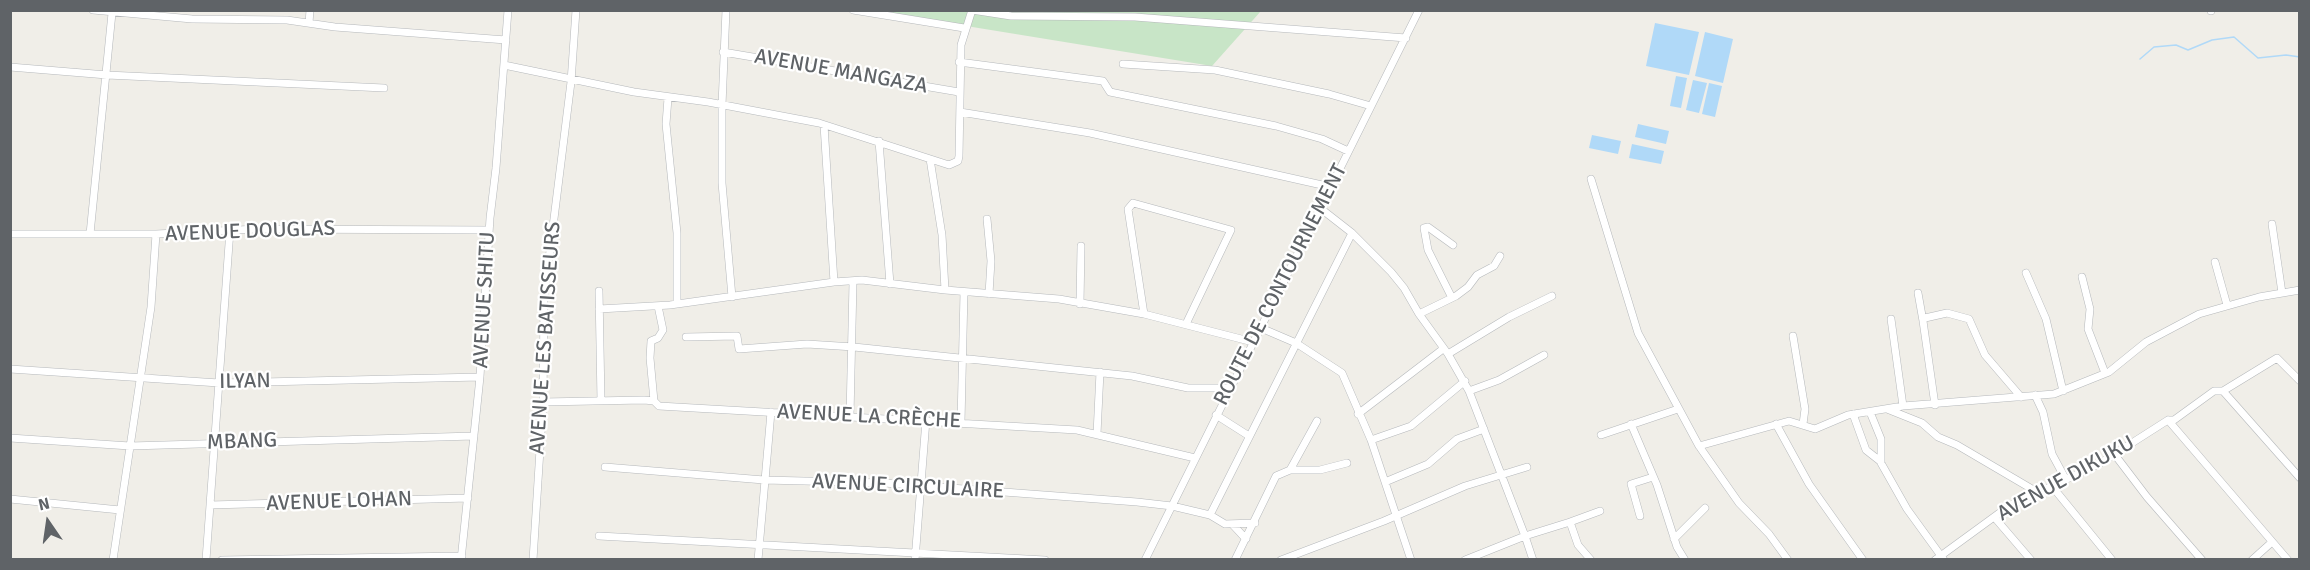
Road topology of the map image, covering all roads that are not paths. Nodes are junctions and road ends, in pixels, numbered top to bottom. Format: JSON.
{"nodes":[{"id":1,"x":93,"y":10,"type":"edge"},
{"id":2,"x":193,"y":10,"type":"edge"},
{"id":3,"x":248,"y":10,"type":"edge"},
{"id":4,"x":310,"y":10,"type":"edge"},
{"id":5,"x":508,"y":10,"type":"edge"},
{"id":6,"x":576,"y":10,"type":"edge"},
{"id":7,"x":726,"y":10,"type":"edge"},
{"id":8,"x":853,"y":10,"type":"edge"},
{"id":9,"x":972,"y":10,"type":"edge"},
{"id":10,"x":1419,"y":10,"type":"edge"},
{"id":11,"x":112,"y":13,"type":"junction"},
{"id":12,"x":192,"y":19,"type":"junction"},
{"id":13,"x":247,"y":19,"type":"junction"},
{"id":14,"x":309,"y":23,"type":"junction"},
{"id":15,"x":964,"y":28,"type":"junction"},
{"id":16,"x":1406,"y":38,"type":"junction"},
{"id":17,"x":507,"y":40,"type":"junction"},
{"id":18,"x":723,"y":52,"type":"junction"},
{"id":19,"x":959,"y":62,"type":"junction"},
{"id":20,"x":1123,"y":63,"type":"dead end"},
{"id":21,"x":504,"y":65,"type":"junction"},
{"id":22,"x":10,"y":67,"type":"edge"},
{"id":23,"x":107,"y":75,"type":"junction"},
{"id":24,"x":572,"y":79,"type":"junction"},
{"id":25,"x":384,"y":88,"type":"dead end"},
{"id":26,"x":959,"y":92,"type":"junction"},
{"id":27,"x":668,"y":98,"type":"junction"},
{"id":28,"x":722,"y":105,"type":"junction"},
{"id":29,"x":1371,"y":106,"type":"junction"},
{"id":30,"x":960,"y":112,"type":"junction"},
{"id":31,"x":824,"y":125,"type":"junction"},
{"id":32,"x":879,"y":141,"type":"junction"},
{"id":33,"x":1348,"y":151,"type":"junction"},
{"id":34,"x":930,"y":159,"type":"junction"},
{"id":35,"x":1591,"y":179,"type":"dead end"},
{"id":36,"x":1331,"y":187,"type":"junction"},
{"id":37,"x":1320,"y":208,"type":"junction"},
{"id":38,"x":987,"y":219,"type":"dead end"},
{"id":39,"x":2272,"y":224,"type":"dead end"},
{"id":40,"x":230,"y":230,"type":"junction"},
{"id":41,"x":489,"y":230,"type":"junction"},
{"id":42,"x":1352,"y":233,"type":"junction"},
{"id":43,"x":10,"y":234,"type":"edge"},
{"id":44,"x":90,"y":234,"type":"junction"},
{"id":45,"x":156,"y":234,"type":"junction"},
{"id":46,"x":1454,"y":245,"type":"dead end"},
{"id":47,"x":1081,"y":246,"type":"dead end"},
{"id":48,"x":1500,"y":256,"type":"dead end"},
{"id":49,"x":2215,"y":262,"type":"dead end"},
{"id":50,"x":2026,"y":273,"type":"dead end"},
{"id":51,"x":2082,"y":277,"type":"dead end"},
{"id":52,"x":834,"y":282,"type":"junction"},
{"id":53,"x":854,"y":282,"type":"junction"},
{"id":54,"x":890,"y":284,"type":"junction"},
{"id":55,"x":945,"y":290,"type":"junction"},
{"id":56,"x":2300,"y":290,"type":"edge"},
{"id":57,"x":599,"y":291,"type":"dead end"},
{"id":58,"x":964,"y":292,"type":"junction"},
{"id":59,"x":1918,"y":293,"type":"dead end"},
{"id":60,"x":2282,"y":293,"type":"junction"},
{"id":61,"x":989,"y":294,"type":"junction"},
{"id":62,"x":1451,"y":296,"type":"junction"},
{"id":63,"x":1552,"y":296,"type":"dead end"},
{"id":64,"x":732,"y":297,"type":"junction"},
{"id":65,"x":677,"y":304,"type":"junction"},
{"id":66,"x":1080,"y":304,"type":"junction"},
{"id":67,"x":2227,"y":305,"type":"junction"},
{"id":68,"x":658,"y":306,"type":"junction"},
{"id":69,"x":599,"y":309,"type":"junction"},
{"id":70,"x":1144,"y":314,"type":"junction"},
{"id":71,"x":1419,"y":314,"type":"junction"},
{"id":72,"x":1891,"y":319,"type":"dead end"},
{"id":73,"x":1923,"y":321,"type":"junction"},
{"id":74,"x":1186,"y":324,"type":"junction"},
{"id":75,"x":1261,"y":327,"type":"junction"},
{"id":76,"x":1793,"y":336,"type":"dead end"},
{"id":77,"x":686,"y":337,"type":"dead end"},
{"id":78,"x":1253,"y":342,"type":"junction"},
{"id":79,"x":1296,"y":343,"type":"junction"},
{"id":80,"x":851,"y":347,"type":"junction"},
{"id":81,"x":1446,"y":351,"type":"junction"},
{"id":82,"x":1544,"y":355,"type":"dead end"},
{"id":83,"x":964,"y":359,"type":"junction"},
{"id":84,"x":10,"y":369,"type":"edge"},
{"id":85,"x":1100,"y":372,"type":"junction"},
{"id":86,"x":2105,"y":373,"type":"junction"},
{"id":87,"x":480,"y":377,"type":"junction"},
{"id":88,"x":140,"y":378,"type":"junction"},
{"id":89,"x":1465,"y":381,"type":"junction"},
{"id":90,"x":2300,"y":381,"type":"edge"},
{"id":91,"x":219,"y":383,"type":"junction"},
{"id":92,"x":1230,"y":388,"type":"junction"},
{"id":93,"x":1469,"y":391,"type":"junction"},
{"id":94,"x":2063,"y":391,"type":"junction"},
{"id":95,"x":2223,"y":391,"type":"junction"},
{"id":96,"x":2035,"y":395,"type":"junction"},
{"id":97,"x":2021,"y":397,"type":"junction"},
{"id":98,"x":601,"y":401,"type":"junction"},
{"id":99,"x":654,"y":401,"type":"junction"},
{"id":100,"x":543,"y":402,"type":"junction"},
{"id":101,"x":1935,"y":405,"type":"junction"},
{"id":102,"x":1903,"y":406,"type":"junction"},
{"id":103,"x":1678,"y":409,"type":"junction"},
{"id":104,"x":1887,"y":409,"type":"junction"},
{"id":105,"x":771,"y":412,"type":"junction"},
{"id":106,"x":1870,"y":412,"type":"junction"},
{"id":107,"x":1358,"y":414,"type":"junction"},
{"id":108,"x":1853,"y":414,"type":"junction"},
{"id":109,"x":1216,"y":415,"type":"junction"},
{"id":110,"x":850,"y":416,"type":"junction"},
{"id":111,"x":926,"y":420,"type":"junction"},
{"id":112,"x":2168,"y":420,"type":"junction"},
{"id":113,"x":1317,"y":421,"type":"dead end"},
{"id":114,"x":961,"y":422,"type":"junction"},
{"id":115,"x":1631,"y":424,"type":"junction"},
{"id":116,"x":1776,"y":424,"type":"junction"},
{"id":117,"x":1803,"y":424,"type":"junction"},
{"id":118,"x":1484,"y":429,"type":"junction"},
{"id":119,"x":1097,"y":434,"type":"junction"},
{"id":120,"x":1600,"y":435,"type":"dead end"},
{"id":121,"x":474,"y":436,"type":"junction"},
{"id":122,"x":1249,"y":436,"type":"junction"},
{"id":123,"x":10,"y":438,"type":"edge"},
{"id":124,"x":1371,"y":440,"type":"junction"},
{"id":125,"x":214,"y":442,"type":"junction"},
{"id":126,"x":130,"y":446,"type":"junction"},
{"id":127,"x":1699,"y":446,"type":"junction"},
{"id":128,"x":2115,"y":454,"type":"junction"},
{"id":129,"x":1195,"y":458,"type":"junction"},
{"id":130,"x":1880,"y":461,"type":"junction"},
{"id":131,"x":1347,"y":463,"type":"dead end"},
{"id":132,"x":605,"y":467,"type":"dead end"},
{"id":133,"x":1527,"y":467,"type":"dead end"},
{"id":134,"x":1290,"y":470,"type":"junction"},
{"id":135,"x":1502,"y":475,"type":"junction"},
{"id":136,"x":1653,"y":477,"type":"junction"},
{"id":137,"x":2300,"y":478,"type":"edge"},
{"id":138,"x":764,"y":480,"type":"junction"},
{"id":139,"x":2066,"y":480,"type":"junction"},
{"id":140,"x":1385,"y":482,"type":"junction"},
{"id":141,"x":2051,"y":485,"type":"junction"},
{"id":142,"x":922,"y":487,"type":"junction"},
{"id":143,"x":2037,"y":492,"type":"junction"},
{"id":144,"x":468,"y":498,"type":"junction"},
{"id":145,"x":10,"y":499,"type":"edge"},
{"id":146,"x":210,"y":506,"type":"junction"},
{"id":147,"x":1172,"y":506,"type":"junction"},
{"id":148,"x":1705,"y":508,"type":"dead end"},
{"id":149,"x":120,"y":510,"type":"junction"},
{"id":150,"x":1600,"y":511,"type":"dead end"},
{"id":151,"x":1210,"y":515,"type":"junction"},
{"id":152,"x":1396,"y":516,"type":"junction"},
{"id":153,"x":1640,"y":516,"type":"dead end"},
{"id":154,"x":1995,"y":518,"type":"junction"},
{"id":155,"x":1570,"y":522,"type":"junction"},
{"id":156,"x":1255,"y":523,"type":"junction"},
{"id":157,"x":1233,"y":525,"type":"junction"},
{"id":158,"x":599,"y":536,"type":"dead end"},
{"id":159,"x":1525,"y":536,"type":"junction"},
{"id":160,"x":1245,"y":539,"type":"junction"},
{"id":161,"x":1674,"y":539,"type":"junction"},
{"id":162,"x":2272,"y":542,"type":"junction"},
{"id":163,"x":759,"y":544,"type":"junction"},
{"id":164,"x":916,"y":557,"type":"edge"},
{"id":165,"x":462,"y":558,"type":"edge"},
{"id":166,"x":1291,"y":558,"type":"edge"},
{"id":167,"x":1940,"y":558,"type":"edge"},
{"id":168,"x":113,"y":560,"type":"edge"},
{"id":169,"x":206,"y":560,"type":"edge"},
{"id":170,"x":222,"y":560,"type":"edge"},
{"id":171,"x":533,"y":560,"type":"edge"},
{"id":172,"x":759,"y":560,"type":"edge"},
{"id":173,"x":1045,"y":560,"type":"edge"},
{"id":174,"x":1144,"y":560,"type":"edge"},
{"id":175,"x":1235,"y":560,"type":"edge"},
{"id":176,"x":1281,"y":560,"type":"edge"},
{"id":177,"x":1411,"y":560,"type":"edge"},
{"id":178,"x":1465,"y":560,"type":"edge"},
{"id":179,"x":1533,"y":560,"type":"edge"},
{"id":180,"x":1591,"y":560,"type":"edge"},
{"id":181,"x":1685,"y":560,"type":"edge"},
{"id":182,"x":1788,"y":560,"type":"edge"},
{"id":183,"x":1863,"y":560,"type":"edge"},
{"id":184,"x":2031,"y":560,"type":"edge"},
{"id":185,"x":2112,"y":560,"type":"edge"},
{"id":186,"x":2202,"y":560,"type":"edge"},
{"id":187,"x":2252,"y":560,"type":"edge"},
{"id":188,"x":2288,"y":560,"type":"edge"}],
"edges":[{"from":1,"to":11,"type":"street"},
{"from":2,"to":12,"type":"street"},
{"from":3,"to":13,"type":"street"},
{"from":4,"to":14,"type":"street"},
{"from":5,"to":17,"type":"street","name":"AVENUE SHITU"},
{"from":6,"to":24,"type":"street","name":"AVENUE LES BATISSEURS"},
{"from":7,"to":18,"type":"street"},
{"from":8,"to":15,"type":"street"},
{"from":9,"to":15,"type":"street"},
{"from":9,"to":16,"type":"street"},
{"from":10,"to":16,"type":"street","name":"ROUTE DE CONTOURNEMENT"},
{"from":11,"to":12,"type":"street"},
{"from":11,"to":23,"type":"street"},
{"from":12,"to":13,"type":"street"},
{"from":13,"to":14,"type":"street"},
{"from":14,"to":17,"type":"street"},
{"from":15,"to":19,"type":"street"},
{"from":16,"to":29,"type":"street","name":"ROUTE DE CONTOURNEMENT"},
{"from":17,"to":21,"type":"street","name":"AVENUE SHITU"},
{"from":18,"to":26,"type":"street","name":"AVENUE MANGAZA"},
{"from":18,"to":28,"type":"street"},
{"from":19,"to":26,"type":"street"},
{"from":19,"to":33,"type":"street"},
{"from":20,"to":29,"type":"street"},
{"from":21,"to":24,"type":"street"},
{"from":21,"to":41,"type":"street","name":"AVENUE SHITU"},
{"from":22,"to":23,"type":"street"},
{"from":23,"to":25,"type":"street"},
{"from":23,"to":44,"type":"street"},
{"from":24,"to":27,"type":"street"},
{"from":24,"to":100,"type":"street","name":"AVENUE LES BATISSEURS"},
{"from":26,"to":30,"type":"street"},
{"from":27,"to":28,"type":"street"},
{"from":27,"to":65,"type":"street"},
{"from":28,"to":31,"type":"street"},
{"from":28,"to":64,"type":"street"},
{"from":29,"to":33,"type":"street","name":"ROUTE DE CONTOURNEMENT"},
{"from":30,"to":34,"type":"street"},
{"from":30,"to":36,"type":"street"},
{"from":31,"to":32,"type":"street"},
{"from":31,"to":52,"type":"street"},
{"from":32,"to":34,"type":"street"},
{"from":32,"to":54,"type":"street"},
{"from":33,"to":36,"type":"street","name":"ROUTE DE CONTOURNEMENT"},
{"from":34,"to":55,"type":"street"},
{"from":35,"to":103,"type":"street"},
{"from":36,"to":37,"type":"street","name":"ROUTE DE CONTOURNEMENT"},
{"from":37,"to":42,"type":"street"},
{"from":37,"to":75,"type":"street","name":"ROUTE DE CONTOURNEMENT"},
{"from":38,"to":61,"type":"street"},
{"from":39,"to":60,"type":"street"},
{"from":40,"to":41,"type":"street","name":"AVENUE DOUGLAS"},
{"from":40,"to":45,"type":"street","name":"AVENUE DOUGLAS"},
{"from":40,"to":91,"type":"street"},
{"from":41,"to":87,"type":"street","name":"AVENUE SHITU"},
{"from":42,"to":71,"type":"street"},
{"from":42,"to":79,"type":"street"},
{"from":43,"to":44,"type":"street","name":"AVENUE DOUGLAS"},
{"from":44,"to":45,"type":"street","name":"AVENUE DOUGLAS"},
{"from":45,"to":88,"type":"street"},
{"from":46,"to":62,"type":"street"},
{"from":47,"to":66,"type":"street"},
{"from":48,"to":62,"type":"street"},
{"from":49,"to":67,"type":"street"},
{"from":50,"to":94,"type":"street"},
{"from":51,"to":86,"type":"street"},
{"from":52,"to":53,"type":"street"},
{"from":52,"to":64,"type":"street"},
{"from":53,"to":54,"type":"street"},
{"from":53,"to":80,"type":"street"},
{"from":54,"to":55,"type":"street"},
{"from":55,"to":58,"type":"street"},
{"from":56,"to":60,"type":"street"},
{"from":57,"to":69,"type":"street"},
{"from":58,"to":61,"type":"street"},
{"from":58,"to":83,"type":"street"},
{"from":59,"to":73,"type":"street"},
{"from":60,"to":67,"type":"street"},
{"from":61,"to":66,"type":"street"},
{"from":62,"to":71,"type":"street"},
{"from":63,"to":81,"type":"street"},
{"from":64,"to":65,"type":"street"},
{"from":65,"to":68,"type":"street"},
{"from":66,"to":70,"type":"street"},
{"from":67,"to":86,"type":"street"},
{"from":68,"to":69,"type":"street"},
{"from":68,"to":99,"type":"street"},
{"from":69,"to":98,"type":"street"},
{"from":70,"to":74,"type":"street"},
{"from":70,"to":74,"type":"street"},
{"from":71,"to":81,"type":"street"},
{"from":72,"to":102,"type":"street"},
{"from":73,"to":97,"type":"street"},
{"from":73,"to":101,"type":"street"},
{"from":74,"to":78,"type":"street"},
{"from":75,"to":78,"type":"street","name":"ROUTE DE CONTOURNEMENT"},
{"from":75,"to":79,"type":"street"},
{"from":76,"to":117,"type":"street"},
{"from":77,"to":80,"type":"street"},
{"from":78,"to":92,"type":"street","name":"ROUTE DE CONTOURNEMENT"},
{"from":79,"to":107,"type":"street"},
{"from":79,"to":122,"type":"street"},
{"from":80,"to":83,"type":"street"},
{"from":80,"to":110,"type":"street"},
{"from":81,"to":89,"type":"street"},
{"from":81,"to":107,"type":"street"},
{"from":82,"to":93,"type":"street"},
{"from":83,"to":85,"type":"street"},
{"from":83,"to":114,"type":"street"},
{"from":84,"to":88,"type":"street","name":"ILYAN"},
{"from":85,"to":92,"type":"street"},
{"from":85,"to":119,"type":"street"},
{"from":86,"to":94,"type":"street"},
{"from":87,"to":91,"type":"street","name":"ILYAN"},
{"from":87,"to":121,"type":"street","name":"AVENUE SHITU"},
{"from":88,"to":91,"type":"street","name":"ILYAN"},
{"from":88,"to":126,"type":"street"},
{"from":89,"to":93,"type":"street"},
{"from":89,"to":124,"type":"street"},
{"from":90,"to":95,"type":"street","name":"AVENUE DIKUKU"},
{"from":91,"to":125,"type":"street"},
{"from":92,"to":109,"type":"street","name":"ROUTE DE CONTOURNEMENT"},
{"from":93,"to":118,"type":"street"},
{"from":94,"to":96,"type":"street"},
{"from":95,"to":112,"type":"street","name":"AVENUE DIKUKU"},
{"from":95,"to":137,"type":"street"},
{"from":96,"to":97,"type":"street"},
{"from":96,"to":139,"type":"street"},
{"from":97,"to":101,"type":"street"},
{"from":98,"to":99,"type":"street","name":"AVENUE LA CRÈCHE"},
{"from":98,"to":100,"type":"street","name":"AVENUE LA CRÈCHE"},
{"from":99,"to":105,"type":"street","name":"AVENUE LA CRÈCHE"},
{"from":100,"to":171,"type":"street","name":"AVENUE LES BATISSEURS"},
{"from":101,"to":102,"type":"street"},
{"from":102,"to":104,"type":"street"},
{"from":103,"to":115,"type":"street"},
{"from":103,"to":127,"type":"street"},
{"from":104,"to":106,"type":"street"},
{"from":104,"to":143,"type":"street"},
{"from":105,"to":110,"type":"street","name":"AVENUE LA CRÈCHE"},
{"from":105,"to":138,"type":"street"},
{"from":106,"to":108,"type":"street"},
{"from":106,"to":130,"type":"street"},
{"from":107,"to":124,"type":"street"},
{"from":108,"to":117,"type":"street"},
{"from":108,"to":130,"type":"street"},
{"from":109,"to":122,"type":"street"},
{"from":109,"to":129,"type":"street","name":"ROUTE DE CONTOURNEMENT"},
{"from":110,"to":111,"type":"street","name":"AVENUE LA CRÈCHE"},
{"from":111,"to":114,"type":"street","name":"AVENUE LA CRÈCHE"},
{"from":111,"to":142,"type":"street"},
{"from":112,"to":128,"type":"street","name":"AVENUE DIKUKU"},
{"from":112,"to":162,"type":"street"},
{"from":113,"to":134,"type":"street"},
{"from":114,"to":119,"type":"street","name":"AVENUE LA CRÈCHE"},
{"from":115,"to":120,"type":"street"},
{"from":115,"to":136,"type":"street"},
{"from":116,"to":117,"type":"street"},
{"from":116,"to":127,"type":"street"},
{"from":116,"to":183,"type":"street"},
{"from":118,"to":135,"type":"street"},
{"from":118,"to":140,"type":"street"},
{"from":119,"to":129,"type":"street","name":"AVENUE LA CRÈCHE"},
{"from":121,"to":125,"type":"street","name":"MBANG"},
{"from":121,"to":144,"type":"street","name":"AVENUE SHITU"},
{"from":122,"to":151,"type":"street"},
{"from":123,"to":126,"type":"street","name":"MBANG"},
{"from":124,"to":140,"type":"street"},
{"from":125,"to":126,"type":"street","name":"MBANG"},
{"from":125,"to":146,"type":"street"},
{"from":126,"to":149,"type":"street"},
{"from":127,"to":182,"type":"street"},
{"from":128,"to":139,"type":"street","name":"AVENUE DIKUKU"},
{"from":128,"to":186,"type":"street"},
{"from":129,"to":147,"type":"street","name":"ROUTE DE CONTOURNEMENT"},
{"from":130,"to":167,"type":"street"},
{"from":131,"to":134,"type":"street"},
{"from":132,"to":138,"type":"street","name":"AVENUE CIRCULAIRE"},
{"from":133,"to":135,"type":"street"},
{"from":134,"to":156,"type":"street"},
{"from":135,"to":152,"type":"street"},
{"from":135,"to":159,"type":"street"},
{"from":136,"to":153,"type":"street"},
{"from":136,"to":161,"type":"street"},
{"from":138,"to":142,"type":"street","name":"AVENUE CIRCULAIRE"},
{"from":138,"to":163,"type":"street"},
{"from":139,"to":141,"type":"street","name":"AVENUE DIKUKU"},
{"from":140,"to":152,"type":"street"},
{"from":141,"to":143,"type":"street","name":"AVENUE DIKUKU"},
{"from":141,"to":185,"type":"street"},
{"from":142,"to":147,"type":"street","name":"AVENUE CIRCULAIRE"},
{"from":142,"to":164,"type":"street"},
{"from":143,"to":154,"type":"street","name":"AVENUE DIKUKU"},
{"from":144,"to":146,"type":"street","name":"AVENUE LOHAN"},
{"from":144,"to":165,"type":"street","name":"AVENUE SHITU"},
{"from":145,"to":149,"type":"street"},
{"from":146,"to":169,"type":"street"},
{"from":147,"to":151,"type":"street","name":"AVENUE CIRCULAIRE"},
{"from":147,"to":174,"type":"street","name":"ROUTE DE CONTOURNEMENT"},
{"from":148,"to":161,"type":"street"},
{"from":149,"to":168,"type":"street"},
{"from":150,"to":155,"type":"street"},
{"from":151,"to":157,"type":"street","name":"AVENUE CIRCULAIRE"},
{"from":152,"to":166,"type":"street"},
{"from":152,"to":177,"type":"street"},
{"from":154,"to":167,"type":"street","name":"AVENUE DIKUKU"},
{"from":154,"to":184,"type":"street"},
{"from":155,"to":159,"type":"street"},
{"from":155,"to":180,"type":"street"},
{"from":156,"to":157,"type":"street"},
{"from":156,"to":160,"type":"street"},
{"from":157,"to":160,"type":"street"},
{"from":158,"to":163,"type":"street"},
{"from":159,"to":178,"type":"street"},
{"from":159,"to":179,"type":"street"},
{"from":160,"to":175,"type":"street"},
{"from":161,"to":181,"type":"street"},
{"from":162,"to":187,"type":"street"},
{"from":162,"to":188,"type":"street"},
{"from":163,"to":164,"type":"street"},
{"from":163,"to":172,"type":"street"},
{"from":164,"to":173,"type":"street"},
{"from":165,"to":170,"type":"street"},
{"from":166,"to":176,"type":"street"}]}
